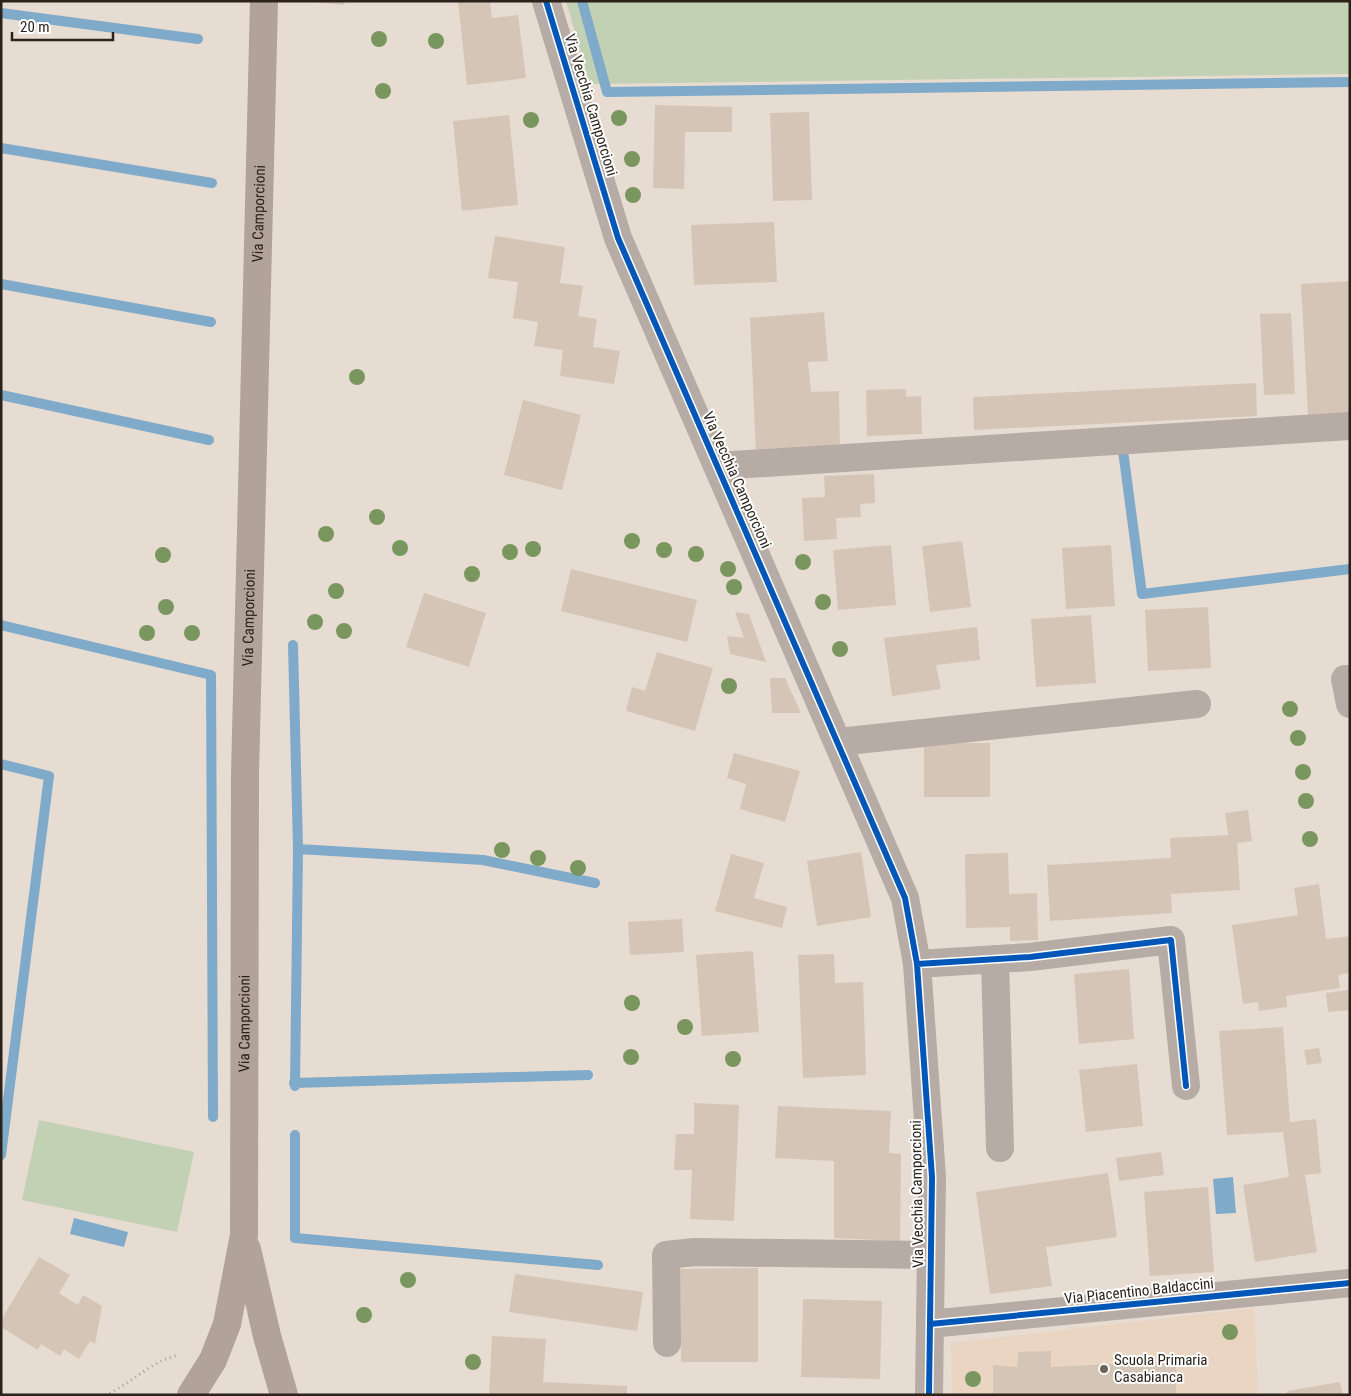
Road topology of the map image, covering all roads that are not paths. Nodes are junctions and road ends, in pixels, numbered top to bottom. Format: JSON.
{"nodes":[{"id":1,"x":264,"y":1,"type":"edge"},
{"id":2,"x":546,"y":1,"type":"edge"},
{"id":3,"x":1350,"y":426,"type":"edge"},
{"id":4,"x":717,"y":466,"type":"junction"},
{"id":5,"x":1197,"y":704,"type":"dead end"},
{"id":6,"x":838,"y":742,"type":"junction"},
{"id":7,"x":995,"y":959,"type":"junction"},
{"id":8,"x":917,"y":964,"type":"junction"},
{"id":9,"x":1186,"y":1086,"type":"dead end"},
{"id":10,"x":1000,"y":1148,"type":"dead end"},
{"id":11,"x":244,"y":1235,"type":"junction"},
{"id":12,"x":931,"y":1255,"type":"junction"},
{"id":13,"x":1350,"y":1283,"type":"edge"},
{"id":14,"x":930,"y":1324,"type":"junction"},
{"id":15,"x":667,"y":1343,"type":"dead end"},
{"id":16,"x":191,"y":1395,"type":"edge"},
{"id":17,"x":284,"y":1395,"type":"edge"},
{"id":18,"x":928,"y":1395,"type":"edge"}],
"edges":[{"from":1,"to":11,"type":"main road","name":"Via Camporcioni"},
{"from":2,"to":4,"type":"street","name":"Via Vecchia Camporcioni"},
{"from":3,"to":4,"type":"street"},
{"from":4,"to":6,"type":"street","name":"Via Vecchia Camporcioni"},
{"from":5,"to":6,"type":"street"},
{"from":6,"to":8,"type":"street","name":"Via Vecchia Camporcioni"},
{"from":7,"to":8,"type":"street"},
{"from":7,"to":9,"type":"street"},
{"from":7,"to":10,"type":"street"},
{"from":8,"to":12,"type":"street","name":"Via Vecchia Camporcioni"},
{"from":11,"to":16,"type":"main road"},
{"from":11,"to":17,"type":"main road"},
{"from":12,"to":14,"type":"street","name":"Via Vecchia Camporcioni"},
{"from":12,"to":15,"type":"street"},
{"from":13,"to":14,"type":"street","name":"Via Piacentino Baldaccini"},
{"from":14,"to":18,"type":"street","name":"Via Vecchia Camporcioni"}]}
